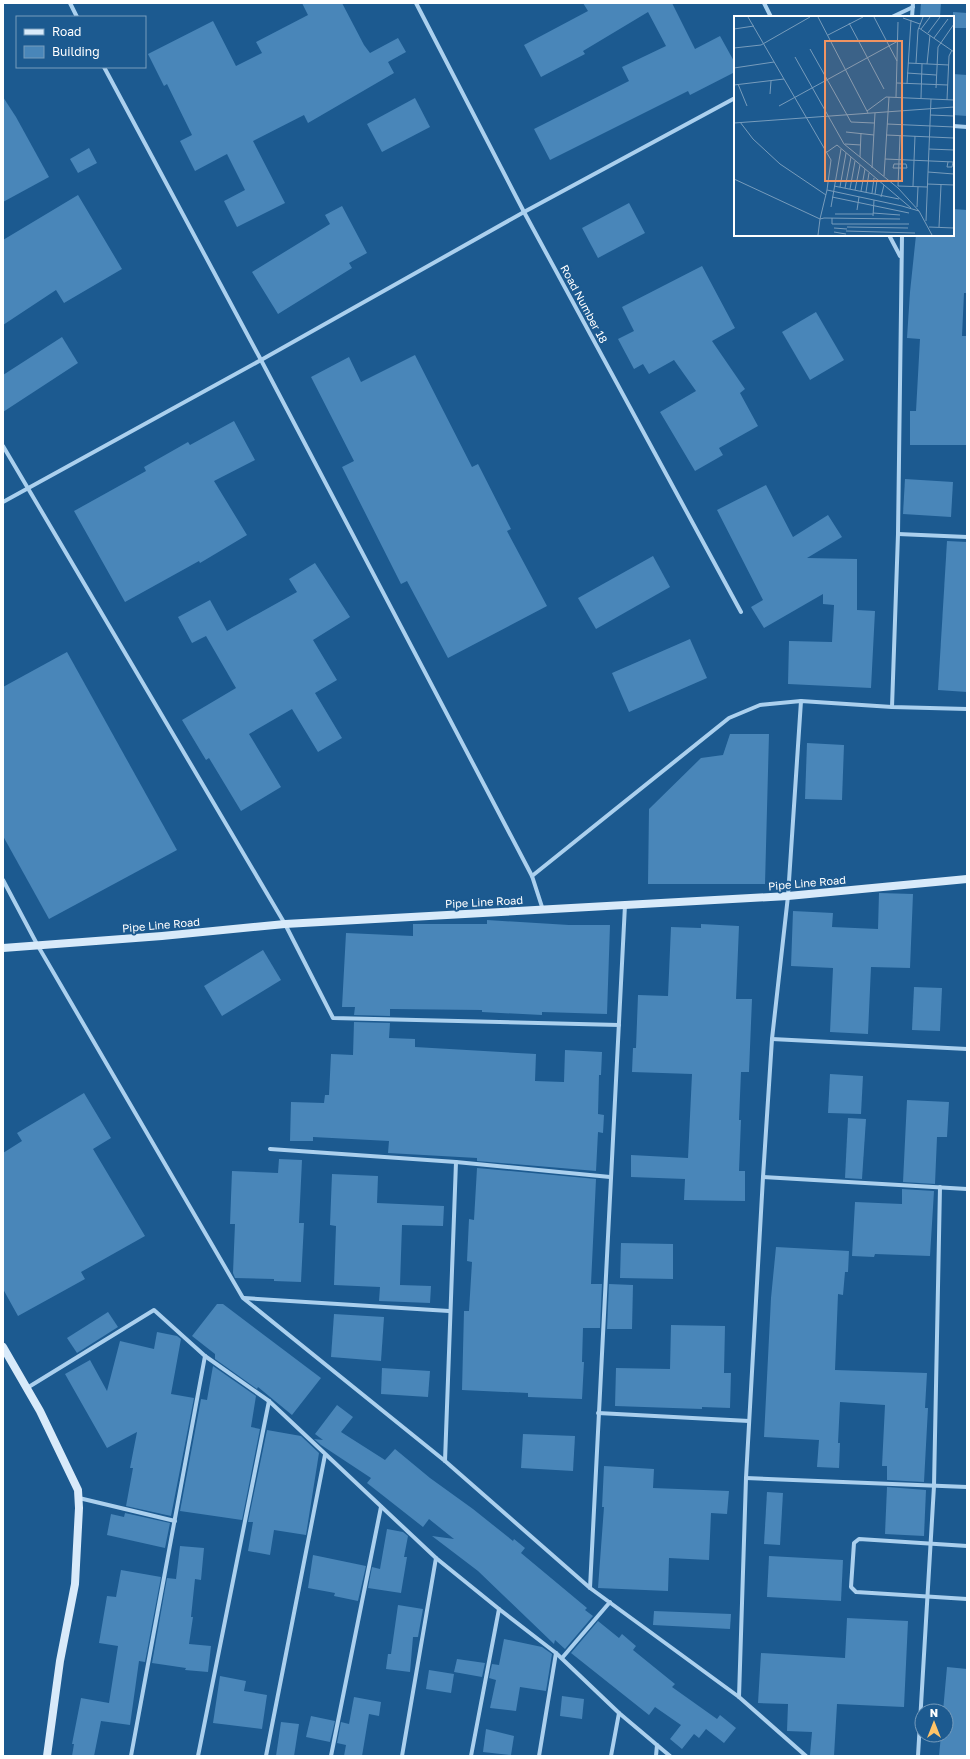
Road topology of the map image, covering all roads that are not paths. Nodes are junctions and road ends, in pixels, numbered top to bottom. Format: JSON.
{"nodes":[{"id":1,"x":70,"y":3,"type":"edge"},
{"id":2,"x":416,"y":3,"type":"edge"},
{"id":3,"x":764,"y":3,"type":"edge"},
{"id":4,"x":913,"y":5,"type":"edge"},
{"id":5,"x":77,"y":16,"type":"edge"},
{"id":6,"x":771,"y":16,"type":"edge"},
{"id":7,"x":894,"y":16,"type":"edge"},
{"id":8,"x":912,"y":16,"type":"edge"},
{"id":9,"x":105,"y":68,"type":"edge"},
{"id":10,"x":734,"y":99,"type":"edge"},
{"id":11,"x":954,"y":126,"type":"edge"},
{"id":12,"x":967,"y":127,"type":"edge"},
{"id":13,"x":524,"y":212,"type":"junction"},
{"id":14,"x":890,"y":236,"type":"edge"},
{"id":15,"x":902,"y":236,"type":"edge"},
{"id":16,"x":901,"y":257,"type":"junction"},
{"id":17,"x":261,"y":360,"type":"junction"},
{"id":18,"x":3,"y":446,"type":"edge"},
{"id":19,"x":27,"y":488,"type":"junction"},
{"id":20,"x":3,"y":502,"type":"edge"},
{"id":21,"x":898,"y":534,"type":"junction"},
{"id":22,"x":967,"y":537,"type":"edge"},
{"id":23,"x":742,"y":612,"type":"dead end"},
{"id":24,"x":801,"y":701,"type":"junction"},
{"id":25,"x":892,"y":707,"type":"junction"},
{"id":26,"x":967,"y":709,"type":"edge"},
{"id":27,"x":532,"y":876,"type":"junction"},
{"id":28,"x":967,"y":879,"type":"edge"},
{"id":29,"x":3,"y":880,"type":"edge"},
{"id":30,"x":788,"y":896,"type":"junction"},
{"id":31,"x":625,"y":905,"type":"junction"},
{"id":32,"x":543,"y":910,"type":"junction"},
{"id":33,"x":285,"y":924,"type":"junction"},
{"id":34,"x":38,"y":946,"type":"junction"},
{"id":35,"x":3,"y":948,"type":"edge"},
{"id":36,"x":619,"y":1025,"type":"junction"},
{"id":37,"x":772,"y":1039,"type":"junction"},
{"id":38,"x":967,"y":1049,"type":"edge"},
{"id":39,"x":270,"y":1149,"type":"dead end"},
{"id":40,"x":456,"y":1162,"type":"junction"},
{"id":41,"x":610,"y":1177,"type":"junction"},
{"id":42,"x":763,"y":1177,"type":"junction"},
{"id":43,"x":940,"y":1187,"type":"junction"},
{"id":44,"x":967,"y":1189,"type":"edge"},
{"id":45,"x":243,"y":1298,"type":"junction"},
{"id":46,"x":449,"y":1311,"type":"junction"},
{"id":47,"x":3,"y":1347,"type":"edge"},
{"id":48,"x":205,"y":1356,"type":"junction"},
{"id":49,"x":27,"y":1388,"type":"junction"},
{"id":50,"x":269,"y":1401,"type":"junction"},
{"id":51,"x":598,"y":1414,"type":"junction"},
{"id":52,"x":749,"y":1421,"type":"junction"},
{"id":53,"x":325,"y":1455,"type":"junction"},
{"id":54,"x":445,"y":1461,"type":"junction"},
{"id":55,"x":746,"y":1478,"type":"junction"},
{"id":56,"x":934,"y":1486,"type":"junction"},
{"id":57,"x":967,"y":1487,"type":"edge"},
{"id":58,"x":78,"y":1498,"type":"junction"},
{"id":59,"x":381,"y":1507,"type":"junction"},
{"id":60,"x":174,"y":1521,"type":"junction"},
{"id":61,"x":931,"y":1544,"type":"junction"},
{"id":62,"x":967,"y":1546,"type":"edge"},
{"id":63,"x":436,"y":1558,"type":"junction"},
{"id":64,"x":590,"y":1588,"type":"junction"},
{"id":65,"x":928,"y":1596,"type":"junction"},
{"id":66,"x":967,"y":1598,"type":"edge"},
{"id":67,"x":610,"y":1602,"type":"junction"},
{"id":68,"x":499,"y":1609,"type":"junction"},
{"id":69,"x":556,"y":1653,"type":"junction"},
{"id":70,"x":562,"y":1658,"type":"junction"},
{"id":71,"x":739,"y":1697,"type":"junction"},
{"id":72,"x":620,"y":1713,"type":"junction"},
{"id":73,"x":657,"y":1745,"type":"junction"},
{"id":74,"x":47,"y":1756,"type":"edge"},
{"id":75,"x":131,"y":1756,"type":"edge"},
{"id":76,"x":198,"y":1756,"type":"edge"},
{"id":77,"x":266,"y":1756,"type":"edge"},
{"id":78,"x":331,"y":1756,"type":"edge"},
{"id":79,"x":402,"y":1756,"type":"edge"},
{"id":80,"x":471,"y":1756,"type":"edge"},
{"id":81,"x":539,"y":1756,"type":"edge"},
{"id":82,"x":612,"y":1756,"type":"edge"},
{"id":83,"x":656,"y":1756,"type":"edge"},
{"id":84,"x":670,"y":1756,"type":"edge"},
{"id":85,"x":806,"y":1756,"type":"edge"},
{"id":86,"x":918,"y":1756,"type":"edge"}],
"edges":[{"from":1,"to":5,"type":"street"},
{"from":2,"to":13,"type":"street","name":"Road Number 18"},
{"from":3,"to":6,"type":"street"},
{"from":4,"to":7,"type":"street"},
{"from":4,"to":8,"type":"street"},
{"from":9,"to":17,"type":"street"},
{"from":10,"to":13,"type":"street"},
{"from":11,"to":12,"type":"street"},
{"from":13,"to":17,"type":"street"},
{"from":13,"to":23,"type":"street","name":"Road Number 18"},
{"from":14,"to":16,"type":"street"},
{"from":15,"to":16,"type":"street"},
{"from":16,"to":21,"type":"street"},
{"from":17,"to":19,"type":"street"},
{"from":17,"to":27,"type":"street"},
{"from":18,"to":19,"type":"street"},
{"from":19,"to":20,"type":"street"},
{"from":19,"to":33,"type":"street"},
{"from":21,"to":22,"type":"street"},
{"from":21,"to":25,"type":"street"},
{"from":24,"to":25,"type":"street"},
{"from":24,"to":27,"type":"street"},
{"from":24,"to":30,"type":"street"},
{"from":25,"to":26,"type":"street"},
{"from":27,"to":32,"type":"street"},
{"from":28,"to":30,"type":"street","name":"Pipe Line Road"},
{"from":29,"to":34,"type":"street"},
{"from":30,"to":31,"type":"street","name":"Pipe Line Road"},
{"from":30,"to":37,"type":"street"},
{"from":31,"to":32,"type":"street","name":"Pipe Line Road"},
{"from":31,"to":36,"type":"street"},
{"from":32,"to":33,"type":"street","name":"Pipe Line Road"},
{"from":33,"to":34,"type":"street","name":"Pipe Line Road"},
{"from":33,"to":36,"type":"street"},
{"from":34,"to":35,"type":"street","name":"Pipe Line Road"},
{"from":34,"to":45,"type":"street"},
{"from":36,"to":41,"type":"street"},
{"from":37,"to":38,"type":"street"},
{"from":37,"to":42,"type":"street"},
{"from":39,"to":40,"type":"street"},
{"from":40,"to":41,"type":"street"},
{"from":40,"to":46,"type":"street"},
{"from":41,"to":51,"type":"street"},
{"from":42,"to":43,"type":"street"},
{"from":42,"to":52,"type":"street"},
{"from":43,"to":44,"type":"street"},
{"from":43,"to":56,"type":"street"},
{"from":45,"to":46,"type":"street"},
{"from":45,"to":54,"type":"street"},
{"from":46,"to":54,"type":"street"},
{"from":47,"to":49,"type":"street"},
{"from":48,"to":49,"type":"street"},
{"from":48,"to":50,"type":"street"},
{"from":48,"to":60,"type":"street"},
{"from":49,"to":58,"type":"street"},
{"from":50,"to":53,"type":"street"},
{"from":50,"to":76,"type":"street"},
{"from":51,"to":52,"type":"street"},
{"from":51,"to":64,"type":"street"},
{"from":52,"to":55,"type":"street"},
{"from":53,"to":59,"type":"street"},
{"from":53,"to":77,"type":"street"},
{"from":54,"to":64,"type":"street"},
{"from":55,"to":56,"type":"street"},
{"from":55,"to":71,"type":"street"},
{"from":56,"to":57,"type":"street"},
{"from":56,"to":61,"type":"street"},
{"from":58,"to":60,"type":"street"},
{"from":58,"to":74,"type":"street"},
{"from":59,"to":63,"type":"street"},
{"from":59,"to":78,"type":"street"},
{"from":60,"to":75,"type":"street"},
{"from":61,"to":62,"type":"street"},
{"from":61,"to":65,"type":"street"},
{"from":61,"to":65,"type":"street"},
{"from":63,"to":68,"type":"street"},
{"from":63,"to":79,"type":"street"},
{"from":64,"to":67,"type":"street"},
{"from":65,"to":66,"type":"street"},
{"from":65,"to":86,"type":"street"},
{"from":67,"to":70,"type":"street"},
{"from":67,"to":71,"type":"street"},
{"from":68,"to":69,"type":"street"},
{"from":68,"to":80,"type":"street"},
{"from":69,"to":70,"type":"street"},
{"from":69,"to":81,"type":"street"},
{"from":70,"to":72,"type":"street"},
{"from":71,"to":85,"type":"street"},
{"from":72,"to":73,"type":"street"},
{"from":72,"to":82,"type":"street"},
{"from":73,"to":83,"type":"street"},
{"from":73,"to":84,"type":"street"}]}
